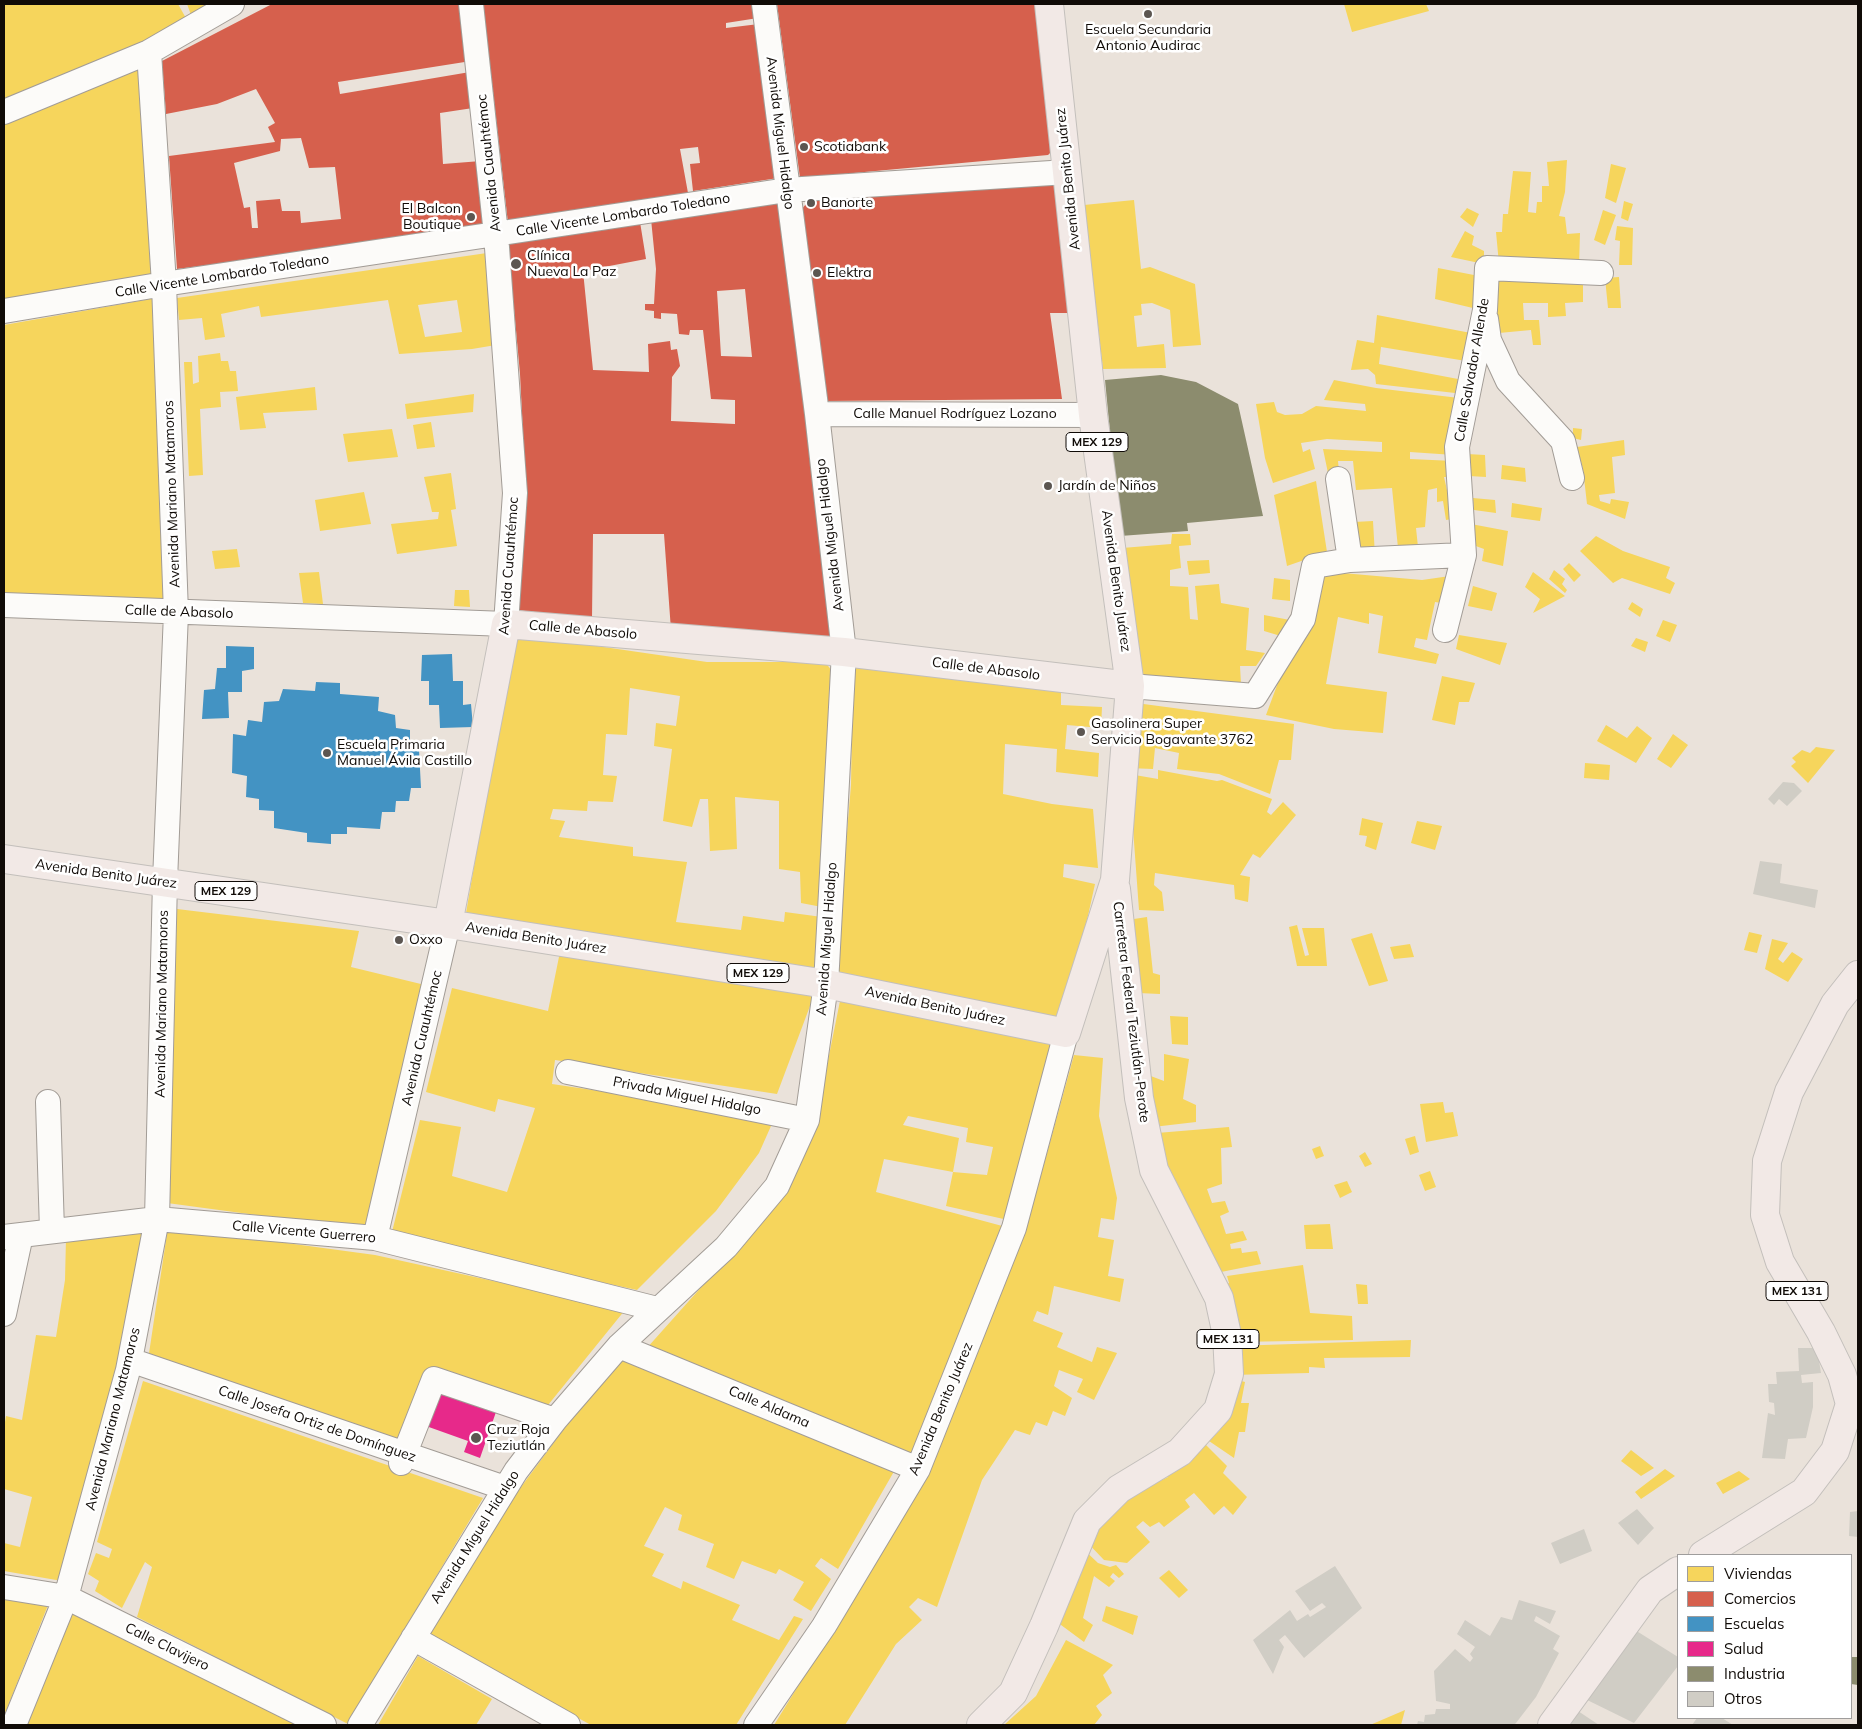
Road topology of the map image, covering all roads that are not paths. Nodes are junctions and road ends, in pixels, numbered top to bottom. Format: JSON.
{"nodes":[{"id":1,"x":232,"y":4,"type":"edge"},
{"id":2,"x":472,"y":4,"type":"edge"},
{"id":3,"x":764,"y":4,"type":"edge"},
{"id":4,"x":1049,"y":4,"type":"edge"},
{"id":5,"x":149,"y":52,"type":"junction"},
{"id":6,"x":4,"y":112,"type":"edge"},
{"id":7,"x":1067,"y":172,"type":"junction"},
{"id":8,"x":788,"y":190,"type":"junction"},
{"id":9,"x":496,"y":234,"type":"junction"},
{"id":10,"x":1601,"y":273,"type":"dead end"},
{"id":11,"x":164,"y":284,"type":"junction"},
{"id":12,"x":1485,"y":310,"type":"junction"},
{"id":13,"x":4,"y":311,"type":"edge"},
{"id":14,"x":816,"y":414,"type":"junction"},
{"id":15,"x":1093,"y":415,"type":"junction"},
{"id":16,"x":1572,"y":478,"type":"dead end"},
{"id":17,"x":1338,"y":479,"type":"dead end"},
{"id":18,"x":1464,"y":555,"type":"junction"},
{"id":19,"x":1350,"y":560,"type":"junction"},
{"id":20,"x":4,"y":605,"type":"edge"},
{"id":21,"x":176,"y":613,"type":"junction"},
{"id":22,"x":506,"y":624,"type":"junction"},
{"id":23,"x":1445,"y":630,"type":"dead end"},
{"id":24,"x":844,"y":652,"type":"junction"},
{"id":25,"x":1130,"y":686,"type":"junction"},
{"id":26,"x":4,"y":859,"type":"edge"},
{"id":27,"x":1115,"y":880,"type":"junction"},
{"id":28,"x":165,"y":881,"type":"junction"},
{"id":29,"x":448,"y":924,"type":"junction"},
{"id":30,"x":1858,"y":975,"type":"edge"},
{"id":31,"x":826,"y":984,"type":"junction"},
{"id":32,"x":1066,"y":1033,"type":"junction"},
{"id":33,"x":568,"y":1072,"type":"dead end"},
{"id":34,"x":48,"y":1102,"type":"dead end"},
{"id":35,"x":807,"y":1120,"type":"junction"},
{"id":36,"x":157,"y":1219,"type":"junction"},
{"id":37,"x":52,"y":1231,"type":"junction"},
{"id":38,"x":12,"y":1236,"type":"edge"},
{"id":39,"x":375,"y":1238,"type":"junction"},
{"id":40,"x":656,"y":1309,"type":"junction"},
{"id":41,"x":4,"y":1314,"type":"edge"},
{"id":42,"x":619,"y":1346,"type":"junction"},
{"id":43,"x":129,"y":1365,"type":"junction"},
{"id":44,"x":554,"y":1422,"type":"junction"},
{"id":45,"x":406,"y":1460,"type":"junction"},
{"id":46,"x":918,"y":1469,"type":"junction"},
{"id":47,"x":503,"y":1493,"type":"junction"},
{"id":48,"x":1705,"y":1554,"type":"edge"},
{"id":49,"x":1677,"y":1573,"type":"edge"},
{"id":50,"x":4,"y":1586,"type":"edge"},
{"id":51,"x":66,"y":1597,"type":"junction"},
{"id":52,"x":413,"y":1638,"type":"junction"},
{"id":53,"x":535,"y":1717,"type":"edge"},
{"id":54,"x":14,"y":1725,"type":"edge"},
{"id":55,"x":324,"y":1725,"type":"edge"},
{"id":56,"x":360,"y":1725,"type":"edge"},
{"id":57,"x":568,"y":1725,"type":"edge"},
{"id":58,"x":756,"y":1725,"type":"edge"},
{"id":59,"x":982,"y":1725,"type":"edge"},
{"id":60,"x":1552,"y":1725,"type":"edge"}],
"edges":[{"from":1,"to":5,"type":"street"},
{"from":2,"to":9,"type":"street","name":"Avenida Cuauhtémoc"},
{"from":3,"to":8,"type":"street","name":"Avenida Miguel Hidalgo"},
{"from":4,"to":7,"type":"main road","name":"Avenida Benito Juárez","number":"MEX 129"},
{"from":5,"to":6,"type":"street"},
{"from":5,"to":11,"type":"street","name":"Avenida Mariano Matamoros"},
{"from":7,"to":8,"type":"street","name":"Calle Vicente Lombardo Toledano"},
{"from":7,"to":15,"type":"main road","name":"Avenida Benito Juárez","number":"MEX 129"},
{"from":8,"to":9,"type":"street","name":"Calle Vicente Lombardo Toledano"},
{"from":8,"to":14,"type":"street","name":"Avenida Miguel Hidalgo"},
{"from":9,"to":11,"type":"street","name":"Calle Vicente Lombardo Toledano"},
{"from":9,"to":22,"type":"street","name":"Avenida Cuauhtémoc"},
{"from":10,"to":12,"type":"street","name":"Calle Salvador Allende"},
{"from":11,"to":13,"type":"street","name":"Calle Vicente Lombardo Toledano"},
{"from":11,"to":21,"type":"street","name":"Avenida Mariano Matamoros"},
{"from":12,"to":16,"type":"street"},
{"from":12,"to":18,"type":"street","name":"Calle Salvador Allende"},
{"from":14,"to":15,"type":"street","name":"Calle Manuel Rodríguez Lozano"},
{"from":14,"to":24,"type":"street","name":"Avenida Miguel Hidalgo"},
{"from":15,"to":25,"type":"main road","name":"Avenida Benito Juárez","number":"MEX 129"},
{"from":17,"to":19,"type":"street"},
{"from":18,"to":19,"type":"street"},
{"from":18,"to":23,"type":"street","name":"Calle Salvador Allende"},
{"from":19,"to":25,"type":"street"},
{"from":20,"to":21,"type":"street","name":"Calle de Abasolo"},
{"from":21,"to":22,"type":"street","name":"Calle de Abasolo"},
{"from":21,"to":28,"type":"street","name":"Avenida Mariano Matamoros"},
{"from":22,"to":24,"type":"main road","name":"Calle de Abasolo"},
{"from":22,"to":29,"type":"main road","name":"Avenida Cuauhtémoc"},
{"from":24,"to":25,"type":"main road","name":"Calle de Abasolo"},
{"from":24,"to":31,"type":"street","name":"Avenida Miguel Hidalgo"},
{"from":25,"to":27,"type":"main road","name":"Avenida Benito Juárez","number":"MEX 129"},
{"from":26,"to":28,"type":"main road","name":"Avenida Benito Juárez","number":"MEX 129"},
{"from":27,"to":32,"type":"main road","name":"Avenida Benito Juárez","number":"MEX 129"},
{"from":27,"to":59,"type":"main road","name":"Carretera Federal Teziutlán-Perote","number":"MEX 131"},
{"from":28,"to":29,"type":"main road","name":"Avenida Benito Juárez","number":"MEX 129"},
{"from":28,"to":36,"type":"street","name":"Avenida Mariano Matamoros"},
{"from":29,"to":31,"type":"main road","name":"Avenida Benito Juárez","number":"MEX 129"},
{"from":29,"to":39,"type":"street","name":"Avenida Cuauhtémoc"},
{"from":30,"to":48,"type":"main road","number":"MEX 131"},
{"from":31,"to":32,"type":"main road","name":"Avenida Benito Juárez","number":"MEX 129"},
{"from":31,"to":35,"type":"street","name":"Avenida Miguel Hidalgo"},
{"from":32,"to":46,"type":"street","name":"Avenida Benito Juárez"},
{"from":33,"to":35,"type":"street","name":"Privada Miguel Hidalgo"},
{"from":34,"to":37,"type":"street"},
{"from":35,"to":40,"type":"street","name":"Avenida Miguel Hidalgo"},
{"from":36,"to":37,"type":"street","name":"Calle Vicente Guerrero"},
{"from":36,"to":39,"type":"street","name":"Calle Vicente Guerrero"},
{"from":36,"to":43,"type":"street","name":"Avenida Mariano Matamoros"},
{"from":37,"to":38,"type":"street","name":"Calle Vicente Guerrero"},
{"from":38,"to":41,"type":"street"},
{"from":39,"to":40,"type":"street","name":"Calle Vicente Guerrero"},
{"from":40,"to":42,"type":"street","name":"Avenida Miguel Hidalgo"},
{"from":42,"to":44,"type":"street","name":"Avenida Miguel Hidalgo"},
{"from":42,"to":46,"type":"street","name":"Calle Aldama"},
{"from":43,"to":45,"type":"street","name":"Calle Josefa Ortiz de Domínguez"},
{"from":43,"to":51,"type":"street","name":"Avenida Mariano Matamoros"},
{"from":44,"to":45,"type":"street"},
{"from":44,"to":47,"type":"street","name":"Avenida Miguel Hidalgo"},
{"from":45,"to":47,"type":"street","name":"Calle Josefa Ortiz de Domínguez"},
{"from":46,"to":58,"type":"street","name":"Avenida Benito Juárez"},
{"from":47,"to":52,"type":"street","name":"Avenida Miguel Hidalgo"},
{"from":49,"to":60,"type":"main road"},
{"from":50,"to":51,"type":"street","name":"Calle Clavijero"},
{"from":51,"to":54,"type":"street","name":"Avenida Mariano Matamoros"},
{"from":51,"to":55,"type":"street","name":"Calle Clavijero"},
{"from":52,"to":53,"type":"street"},
{"from":52,"to":56,"type":"street","name":"Avenida Miguel Hidalgo"},
{"from":53,"to":57,"type":"street"}]}
